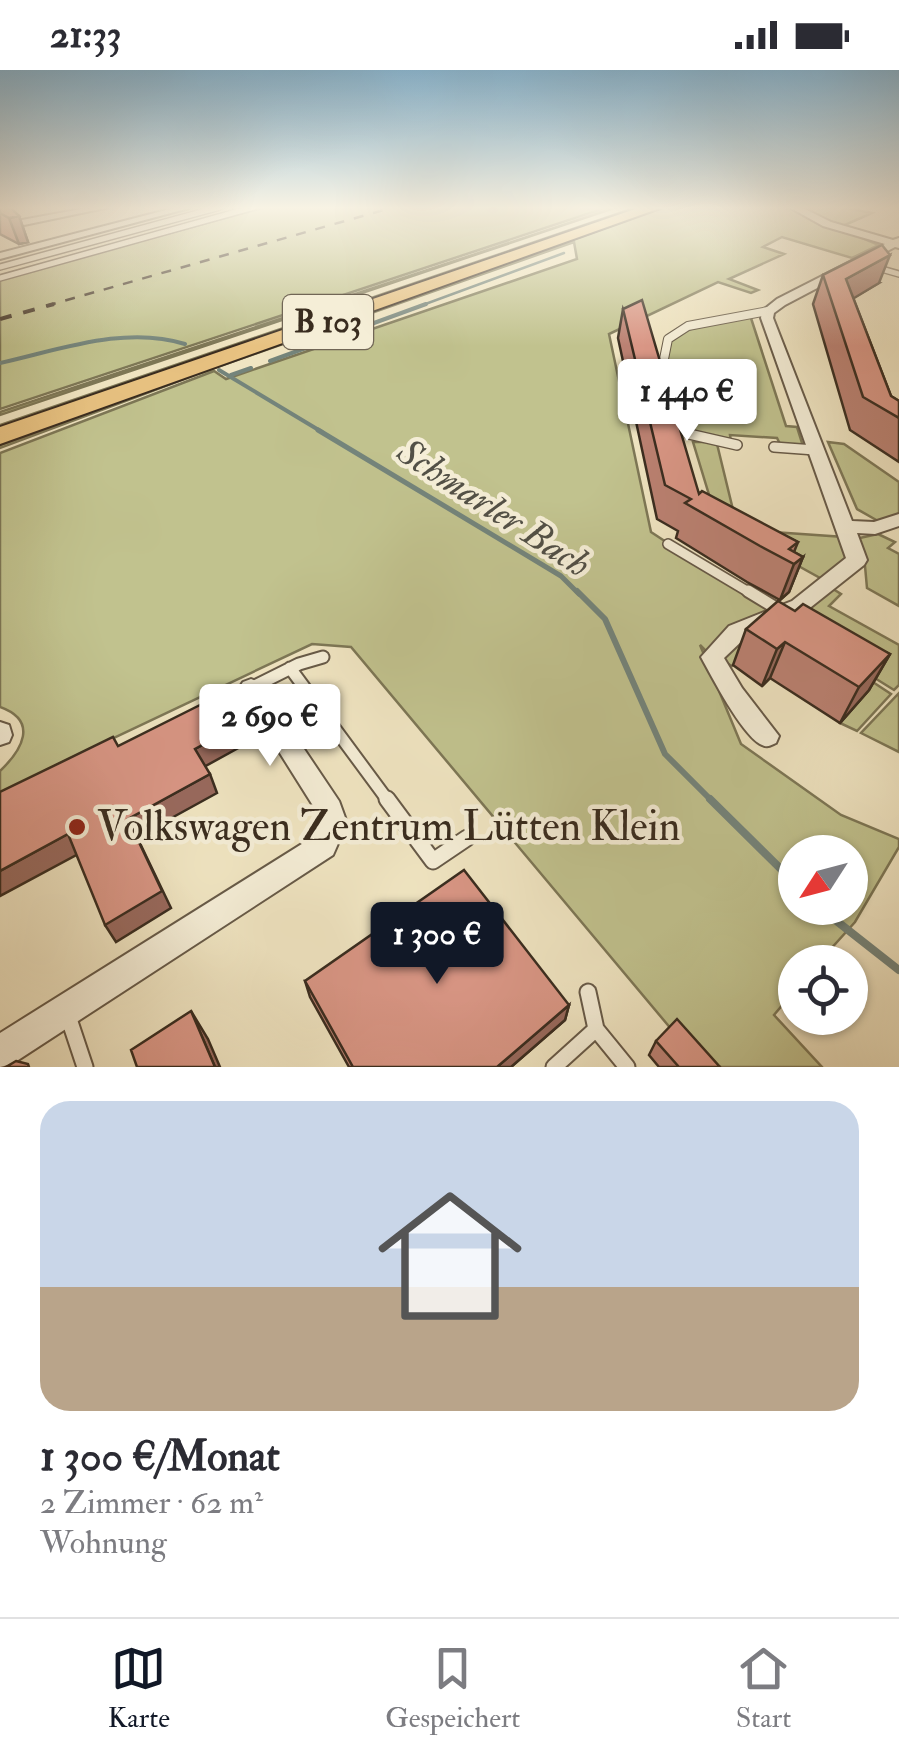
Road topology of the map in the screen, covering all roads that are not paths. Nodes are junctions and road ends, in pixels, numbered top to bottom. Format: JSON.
{"nodes":[{"id":1,"x":29,"y":254,"type":"edge"},
{"id":2,"x":48,"y":254,"type":"edge"},
{"id":3,"x":88,"y":254,"type":"edge"},
{"id":4,"x":486,"y":254,"type":"edge"},
{"id":5,"x":520,"y":254,"type":"edge"},
{"id":6,"x":875,"y":254,"type":"edge"},
{"id":7,"x":35,"y":257,"type":"junction"},
{"id":8,"x":858,"y":262,"type":"junction"},
{"id":9,"x":46,"y":265,"type":"junction"},
{"id":10,"x":0,"y":266,"type":"edge"},
{"id":11,"x":897,"y":273,"type":"edge"},
{"id":12,"x":0,"y":278,"type":"edge"},
{"id":13,"x":768,"y":311,"type":"junction"},
{"id":14,"x":0,"y":419,"type":"edge"},
{"id":15,"x":0,"y":440,"type":"edge"},
{"id":16,"x":736,"y":444,"type":"dead end"},
{"id":17,"x":774,"y":447,"type":"dead end"},
{"id":18,"x":815,"y":450,"type":"junction"},
{"id":19,"x":899,"y":520,"type":"edge"},
{"id":20,"x":845,"y":526,"type":"junction"},
{"id":21,"x":668,"y":544,"type":"dead end"},
{"id":22,"x":785,"y":613,"type":"junction"},
{"id":23,"x":323,"y":657,"type":"dead end"},
{"id":24,"x":290,"y":668,"type":"junction"},
{"id":25,"x":251,"y":688,"type":"joint"},
{"id":26,"x":767,"y":736,"type":"dead end"},
{"id":27,"x":467,"y":838,"type":"dead end"},
{"id":28,"x":588,"y":992,"type":"dead end"},
{"id":29,"x":49,"y":1015,"type":"junction"},
{"id":30,"x":596,"y":1029,"type":"junction"},
{"id":31,"x":0,"y":1052,"type":"edge"},
{"id":32,"x":84,"y":1067,"type":"edge"},
{"id":33,"x":554,"y":1067,"type":"edge"},
{"id":34,"x":627,"y":1067,"type":"edge"}],
"edges":[{"from":1,"to":7,"type":"lane"},
{"from":2,"to":7,"type":"lane"},
{"from":3,"to":9,"type":"lane"},
{"from":4,"to":14,"type":"highway","number":"B 103"},
{"from":5,"to":15,"type":"highway","number":"B 103"},
{"from":6,"to":8,"type":"street"},
{"from":7,"to":9,"type":"lane"},
{"from":7,"to":10,"type":"lane"},
{"from":8,"to":11,"type":"lane"},
{"from":8,"to":13,"type":"street"},
{"from":9,"to":12,"type":"lane"},
{"from":13,"to":16,"type":"lane"},
{"from":13,"to":18,"type":"street"},
{"from":17,"to":18,"type":"lane"},
{"from":18,"to":20,"type":"street"},
{"from":19,"to":20,"type":"street"},
{"from":20,"to":22,"type":"street"},
{"from":21,"to":22,"type":"lane"},
{"from":22,"to":26,"type":"street"},
{"from":23,"to":24,"type":"lane"},
{"from":24,"to":25,"type":"lane"},
{"from":24,"to":27,"type":"lane"},
{"from":25,"to":29,"type":"street"},
{"from":28,"to":30,"type":"lane"},
{"from":29,"to":31,"type":"street"},
{"from":29,"to":32,"type":"lane"},
{"from":30,"to":33,"type":"lane"},
{"from":30,"to":34,"type":"lane"}]}
